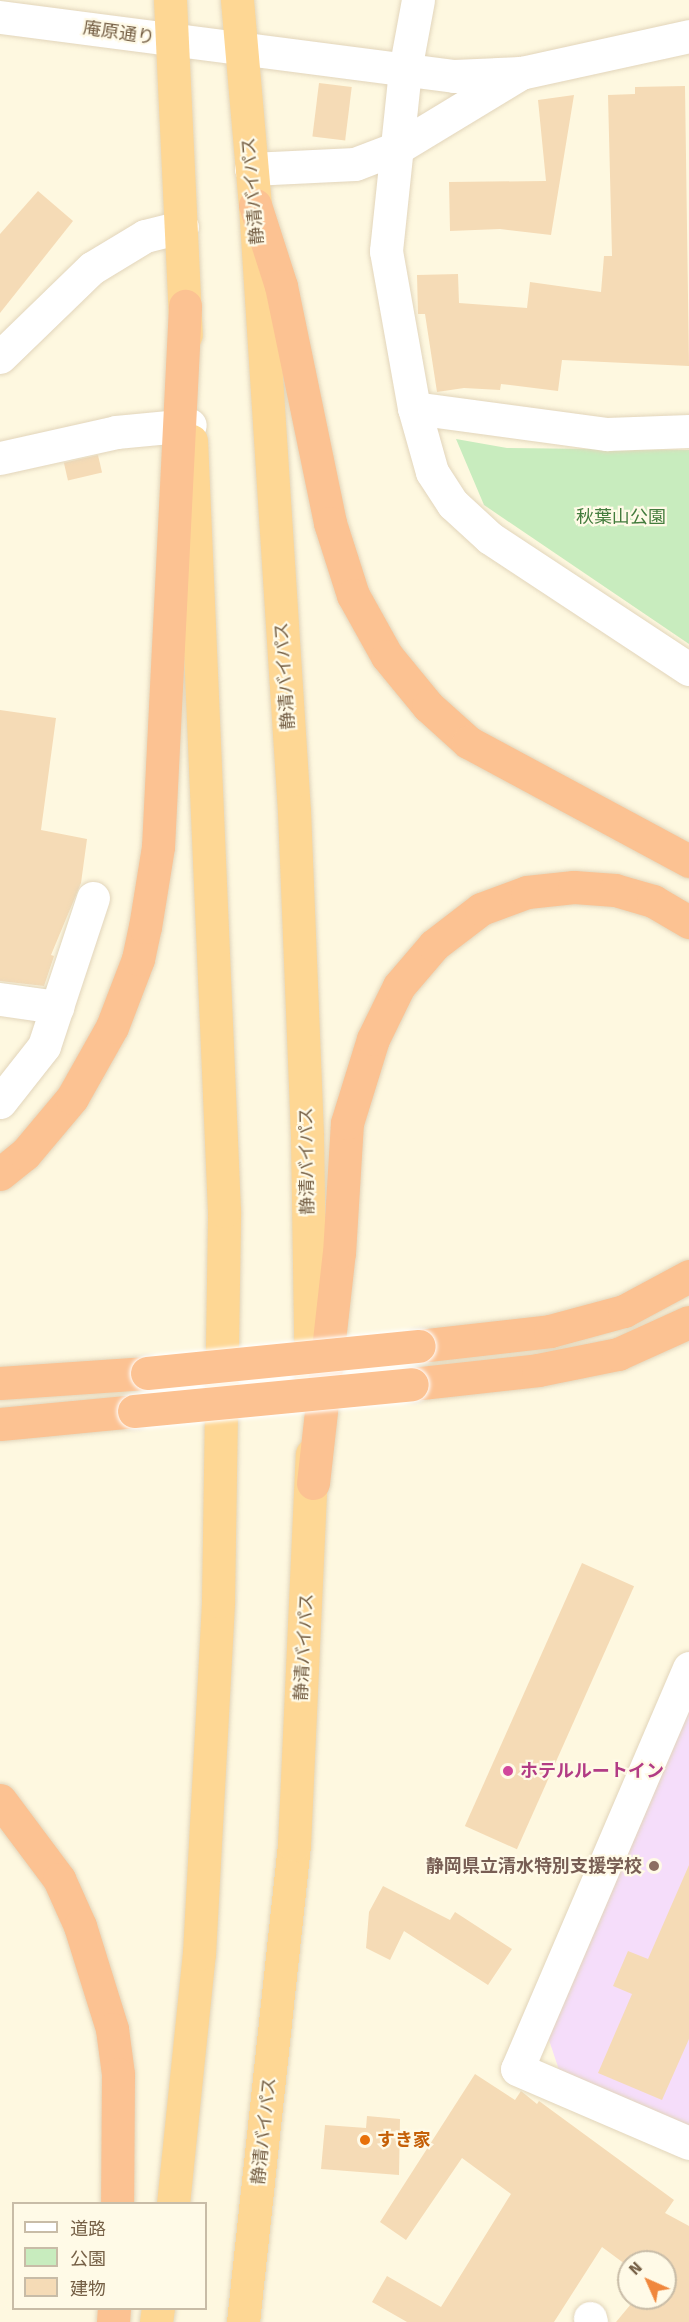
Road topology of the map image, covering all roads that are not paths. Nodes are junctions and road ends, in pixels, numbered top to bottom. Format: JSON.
{"nodes":[{"id":1,"x":170,"y":0,"type":"edge"},
{"id":2,"x":237,"y":0,"type":"edge"},
{"id":3,"x":418,"y":0,"type":"edge"},
{"id":4,"x":0,"y":17,"type":"edge"},
{"id":5,"x":689,"y":36,"type":"edge"},
{"id":6,"x":172,"y":41,"type":"junction"},
{"id":7,"x":239,"y":47,"type":"junction"},
{"id":8,"x":405,"y":70,"type":"junction"},
{"id":9,"x":521,"y":73,"type":"junction"},
{"id":10,"x":397,"y":147,"type":"junction"},
{"id":11,"x":251,"y":169,"type":"junction"},
{"id":12,"x":255,"y":204,"type":"junction"},
{"id":13,"x":182,"y":227,"type":"junction"},
{"id":14,"x":0,"y":357,"type":"edge"},
{"id":15,"x":414,"y":408,"type":"junction"},
{"id":16,"x":184,"y":425,"type":"junction"},
{"id":17,"x":689,"y":431,"type":"edge"},
{"id":18,"x":0,"y":458,"type":"edge"},
{"id":19,"x":689,"y":669,"type":"edge"},
{"id":20,"x":689,"y":861,"type":"edge"},
{"id":21,"x":93,"y":898,"type":"dead end"},
{"id":22,"x":689,"y":922,"type":"edge"},
{"id":23,"x":0,"y":999,"type":"edge"},
{"id":24,"x":57,"y":1007,"type":"junction"},
{"id":25,"x":0,"y":1102,"type":"edge"},
{"id":26,"x":0,"y":1174,"type":"edge"},
{"id":27,"x":689,"y":1276,"type":"edge"},
{"id":28,"x":689,"y":1323,"type":"edge"},
{"id":29,"x":0,"y":1383,"type":"edge"},
{"id":30,"x":0,"y":1424,"type":"edge"},
{"id":31,"x":313,"y":1483,"type":"junction"},
{"id":32,"x":689,"y":1668,"type":"edge"},
{"id":33,"x":0,"y":1800,"type":"edge"},
{"id":34,"x":689,"y":2143,"type":"edge"},
{"id":35,"x":117,"y":2202,"type":"edge"},
{"id":36,"x":173,"y":2202,"type":"edge"},
{"id":37,"x":243,"y":2322,"type":"edge"}],
"edges":[{"from":1,"to":6,"type":"highway"},
{"from":2,"to":7,"type":"highway","name":"静清バイパス"},
{"from":3,"to":8,"type":"street"},
{"from":4,"to":6,"type":"street","name":"庵原通り"},
{"from":5,"to":9,"type":"street"},
{"from":6,"to":7,"type":"street","name":"庵原通り"},
{"from":6,"to":13,"type":"highway"},
{"from":7,"to":8,"type":"street","name":"庵原通り"},
{"from":7,"to":11,"type":"highway","name":"静清バイパス"},
{"from":8,"to":9,"type":"street","name":"庵原通り"},
{"from":8,"to":10,"type":"street"},
{"from":9,"to":10,"type":"street"},
{"from":10,"to":11,"type":"street"},
{"from":10,"to":15,"type":"street"},
{"from":11,"to":12,"type":"highway","name":"静清バイパス"},
{"from":12,"to":20,"type":"highway"},
{"from":12,"to":31,"type":"highway","name":"静清バイパス"},
{"from":13,"to":14,"type":"street"},
{"from":13,"to":16,"type":"highway"},
{"from":15,"to":17,"type":"street"},
{"from":15,"to":19,"type":"street"},
{"from":16,"to":18,"type":"street"},
{"from":16,"to":26,"type":"highway"},
{"from":16,"to":36,"type":"highway"},
{"from":21,"to":24,"type":"street"},
{"from":22,"to":31,"type":"highway"},
{"from":23,"to":24,"type":"street"},
{"from":24,"to":25,"type":"street"},
{"from":27,"to":29,"type":"highway","bridge":true},
{"from":28,"to":30,"type":"highway","bridge":true},
{"from":31,"to":37,"type":"highway","name":"静清バイパス"},
{"from":32,"to":34,"type":"street"},
{"from":33,"to":35,"type":"highway"}]}
